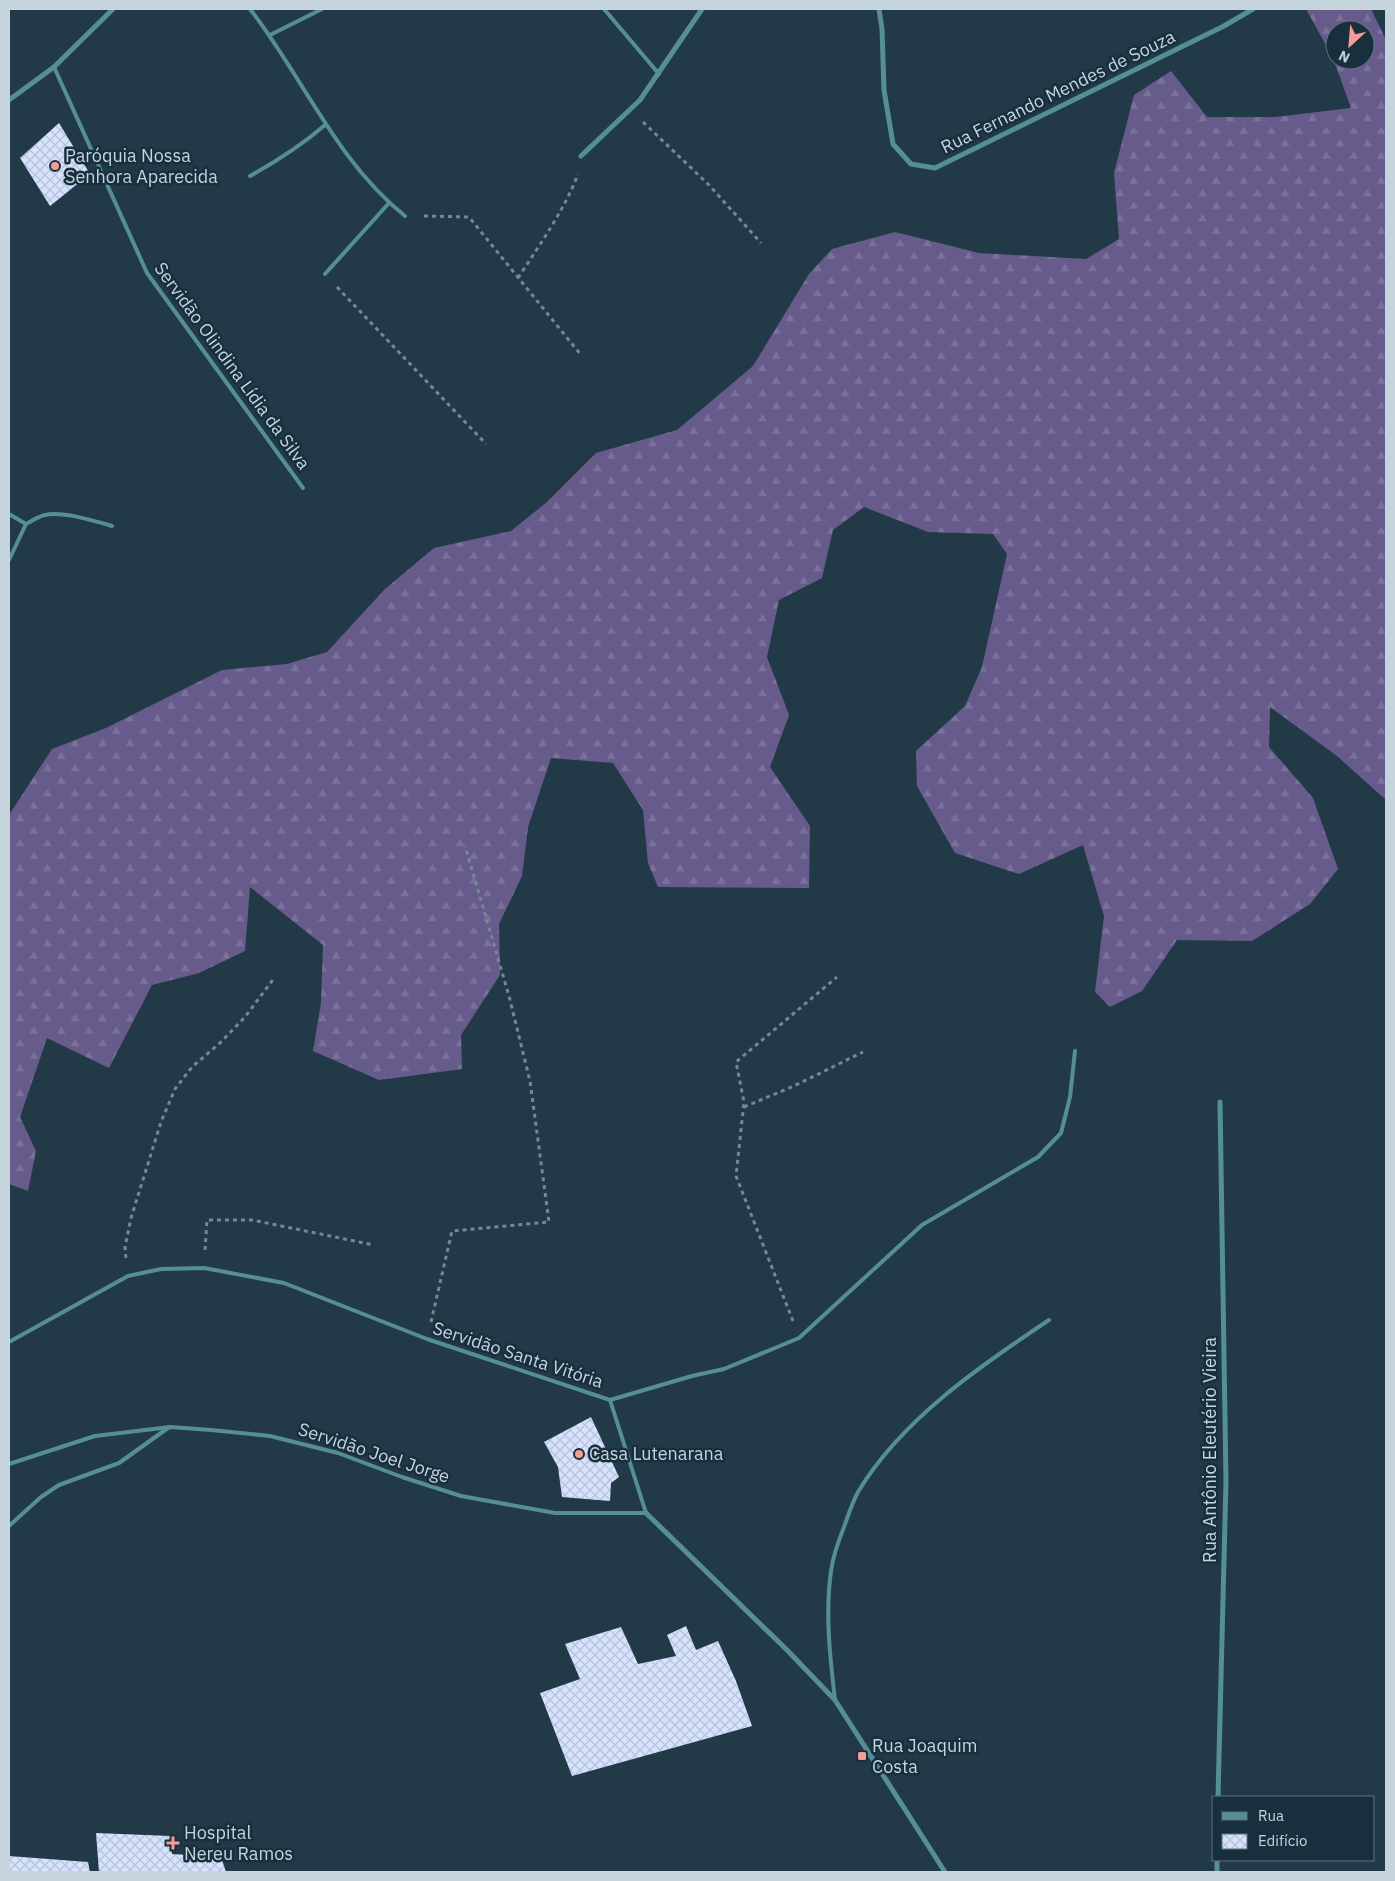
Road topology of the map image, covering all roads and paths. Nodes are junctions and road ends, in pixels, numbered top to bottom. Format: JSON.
{"nodes":[{"id":1,"x":113,"y":9,"type":"edge"},
{"id":2,"x":250,"y":9,"type":"edge"},
{"id":3,"x":322,"y":9,"type":"edge"},
{"id":4,"x":604,"y":9,"type":"edge"},
{"id":5,"x":702,"y":9,"type":"edge"},
{"id":6,"x":880,"y":9,"type":"edge"},
{"id":7,"x":1253,"y":9,"type":"edge"},
{"id":8,"x":270,"y":35,"type":"junction"},
{"id":9,"x":54,"y":67,"type":"junction"},
{"id":10,"x":659,"y":74,"type":"junction"},
{"id":11,"x":9,"y":100,"type":"edge"},
{"id":12,"x":630,"y":110,"type":"junction"},
{"id":13,"x":325,"y":125,"type":"junction"},
{"id":14,"x":581,"y":156,"type":"joint"},
{"id":15,"x":250,"y":176,"type":"dead end"},
{"id":16,"x":389,"y":203,"type":"junction"},
{"id":17,"x":405,"y":216,"type":"joint"},
{"id":18,"x":761,"y":243,"type":"dead end"},
{"id":19,"x":325,"y":274,"type":"joint"},
{"id":20,"x":518,"y":278,"type":"junction"},
{"id":21,"x":581,"y":355,"type":"dead end"},
{"id":22,"x":486,"y":444,"type":"dead end"},
{"id":23,"x":303,"y":488,"type":"dead end"},
{"id":24,"x":9,"y":514,"type":"edge"},
{"id":25,"x":26,"y":524,"type":"junction"},
{"id":26,"x":112,"y":526,"type":"dead end"},
{"id":27,"x":9,"y":560,"type":"edge"},
{"id":28,"x":465,"y":846,"type":"dead end"},
{"id":29,"x":275,"y":977,"type":"dead end"},
{"id":30,"x":837,"y":977,"type":"dead end"},
{"id":31,"x":1074,"y":1051,"type":"dead end"},
{"id":32,"x":863,"y":1052,"type":"dead end"},
{"id":33,"x":1220,"y":1102,"type":"dead end"},
{"id":34,"x":744,"y":1107,"type":"junction"},
{"id":35,"x":374,"y":1245,"type":"dead end"},
{"id":36,"x":204,"y":1268,"type":"junction"},
{"id":37,"x":128,"y":1276,"type":"junction"},
{"id":38,"x":1049,"y":1320,"type":"dead end"},
{"id":39,"x":799,"y":1338,"type":"junction"},
{"id":40,"x":427,"y":1339,"type":"junction"},
{"id":41,"x":9,"y":1342,"type":"edge"},
{"id":42,"x":610,"y":1400,"type":"junction"},
{"id":43,"x":170,"y":1427,"type":"junction"},
{"id":44,"x":9,"y":1464,"type":"edge"},
{"id":45,"x":646,"y":1512,"type":"junction"},
{"id":46,"x":9,"y":1526,"type":"edge"},
{"id":47,"x":835,"y":1700,"type":"junction"},
{"id":48,"x":1218,"y":1796,"type":"edge"},
{"id":49,"x":945,"y":1872,"type":"edge"}],
"edges":[{"from":1,"to":9,"type":"street"},
{"from":2,"to":8,"type":"lane"},
{"from":3,"to":8,"type":"lane"},
{"from":4,"to":10,"type":"lane"},
{"from":5,"to":10,"type":"street"},
{"from":6,"to":7,"type":"street","name":"Rua Fernando Mendes de Souza"},
{"from":8,"to":13,"type":"lane"},
{"from":9,"to":11,"type":"street"},
{"from":9,"to":23,"type":"lane","name":"Servidão Olindina Lídia da Silva"},
{"from":10,"to":12,"type":"street"},
{"from":12,"to":14,"type":"street"},
{"from":12,"to":18,"type":"path"},
{"from":13,"to":15,"type":"lane"},
{"from":13,"to":16,"type":"lane"},
{"from":14,"to":20,"type":"path"},
{"from":16,"to":17,"type":"lane"},
{"from":16,"to":19,"type":"lane"},
{"from":17,"to":20,"type":"path"},
{"from":19,"to":22,"type":"path"},
{"from":20,"to":21,"type":"path"},
{"from":24,"to":25,"type":"lane"},
{"from":25,"to":26,"type":"lane"},
{"from":25,"to":27,"type":"lane"},
{"from":28,"to":40,"type":"path"},
{"from":29,"to":37,"type":"path"},
{"from":30,"to":34,"type":"path"},
{"from":31,"to":39,"type":"lane","name":"Servidão Santa Vitória"},
{"from":32,"to":34,"type":"path"},
{"from":33,"to":48,"type":"street","name":"Rua Antônio Eleutério Vieira"},
{"from":34,"to":39,"type":"path"},
{"from":35,"to":36,"type":"path"},
{"from":36,"to":37,"type":"lane","name":"Servidão Santa Vitória"},
{"from":36,"to":40,"type":"lane","name":"Servidão Santa Vitória"},
{"from":37,"to":41,"type":"lane","name":"Servidão Santa Vitória"},
{"from":38,"to":47,"type":"lane"},
{"from":39,"to":42,"type":"lane","name":"Servidão Santa Vitória"},
{"from":40,"to":42,"type":"lane","name":"Servidão Santa Vitória"},
{"from":42,"to":45,"type":"lane"},
{"from":43,"to":44,"type":"lane","name":"Servidão Joel Jorge"},
{"from":43,"to":45,"type":"lane","name":"Servidão Joel Jorge"},
{"from":43,"to":46,"type":"lane"},
{"from":45,"to":47,"type":"street"},
{"from":47,"to":49,"type":"street"}]}
